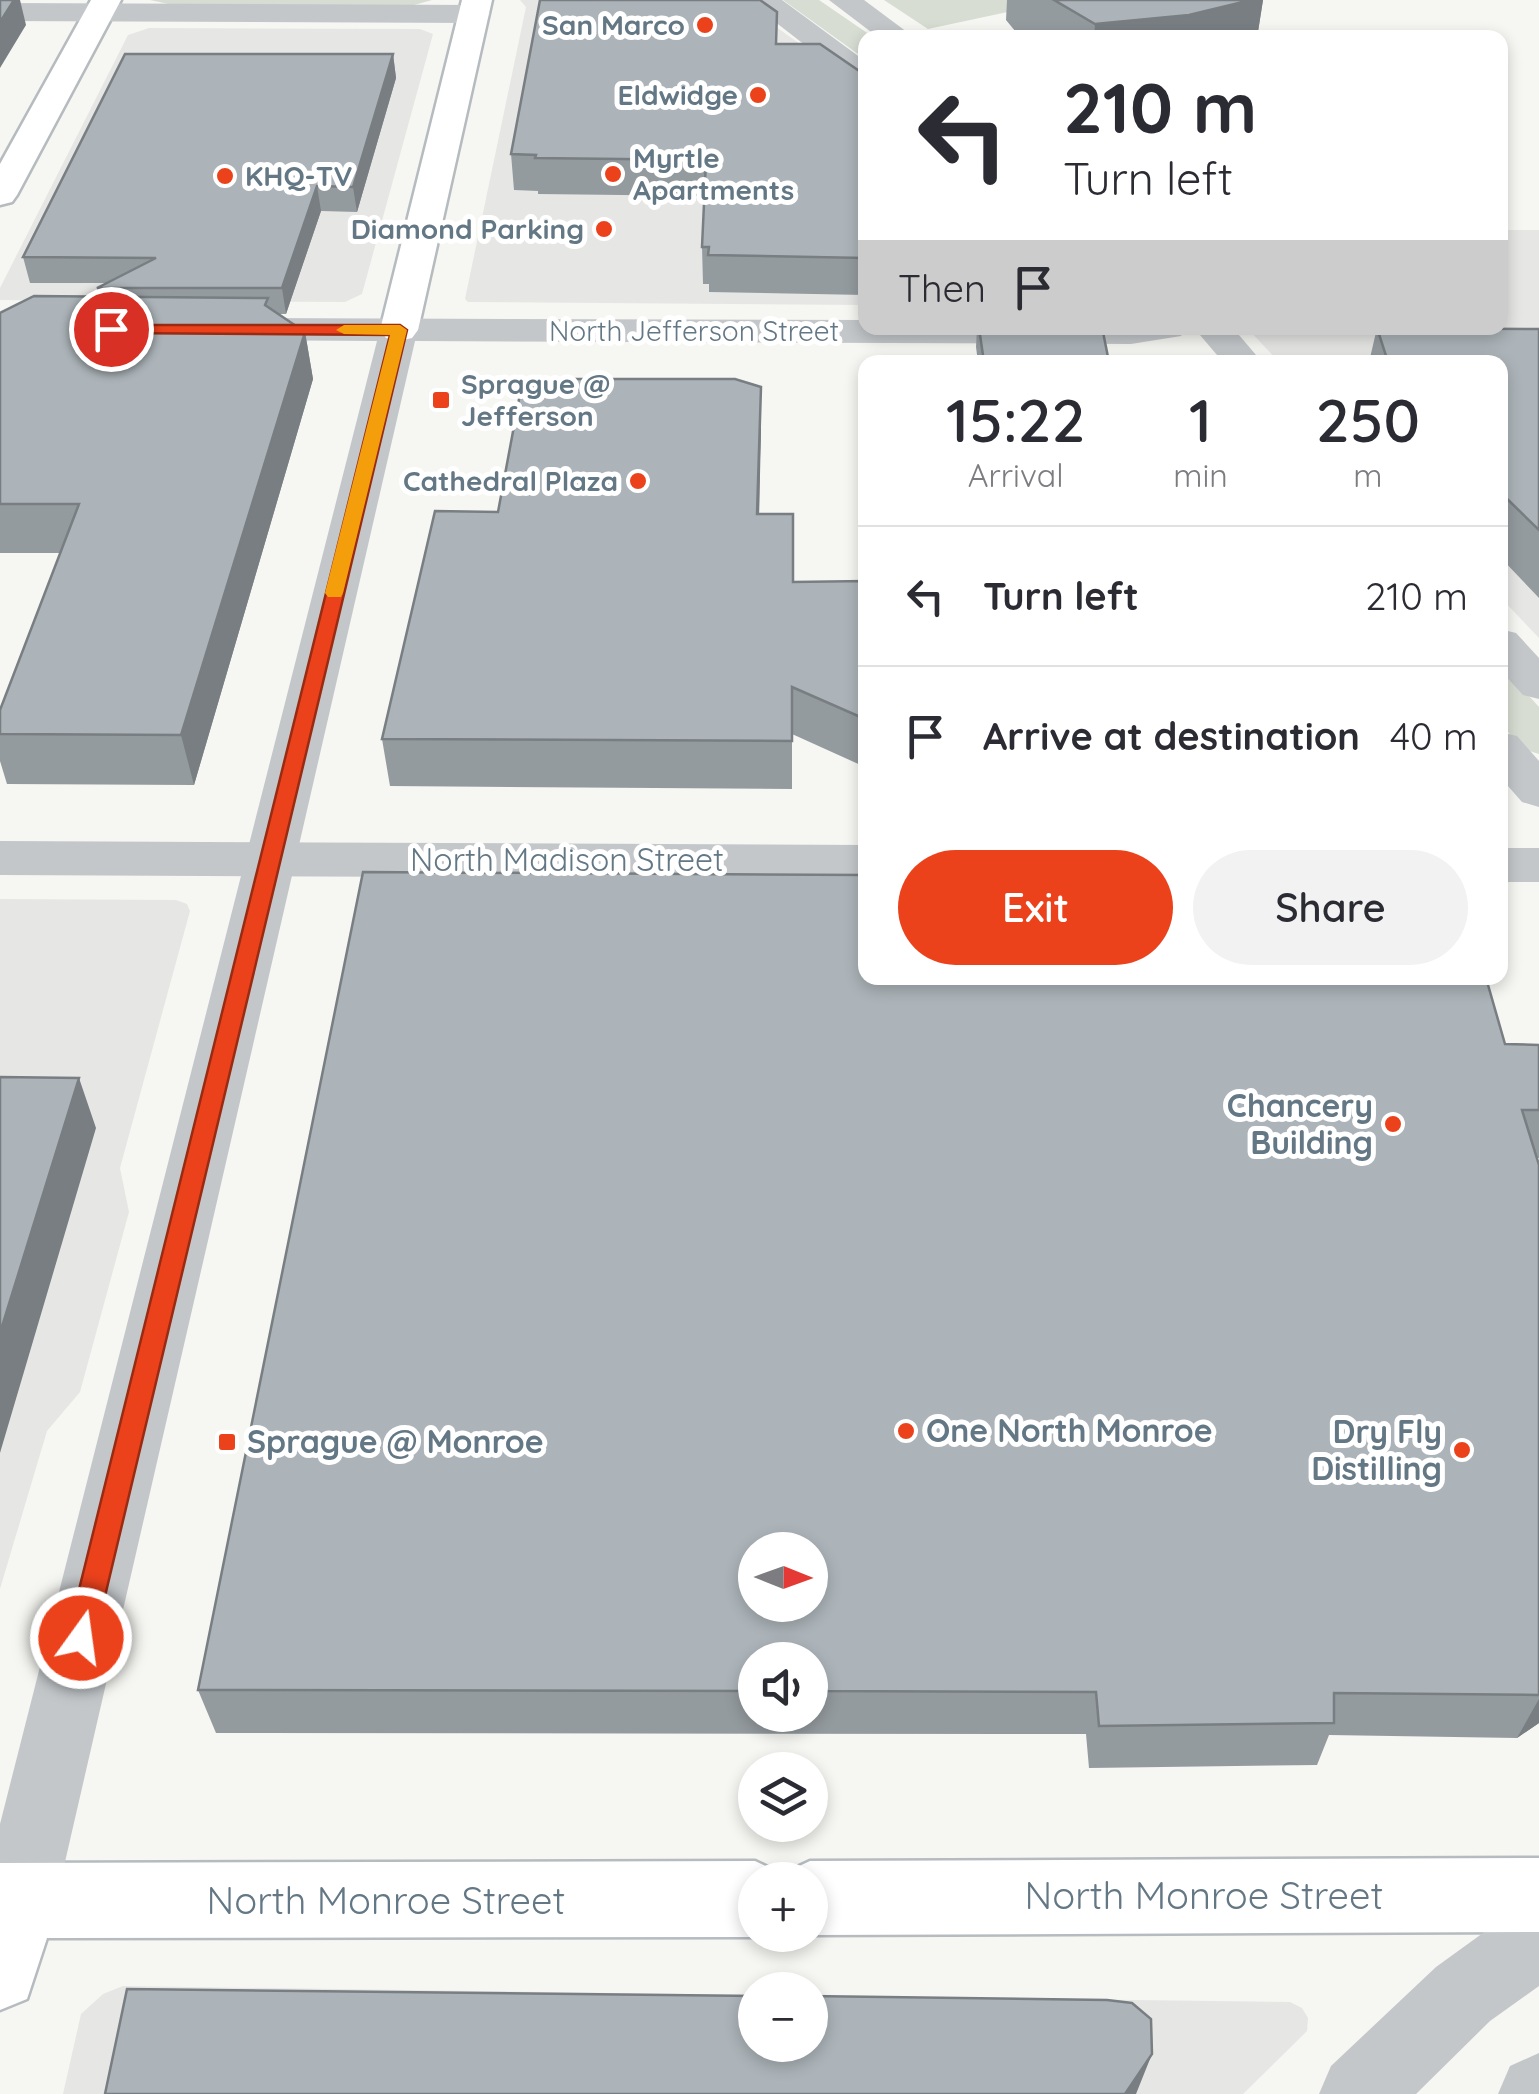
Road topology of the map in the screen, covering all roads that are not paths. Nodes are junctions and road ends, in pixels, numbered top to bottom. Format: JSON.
{"nodes":[{"id":1,"x":762,"y":0,"type":"edge"},
{"id":2,"x":844,"y":0,"type":"edge"},
{"id":3,"x":102,"y":6,"type":"edge"},
{"id":4,"x":476,"y":7,"type":"edge"},
{"id":5,"x":0,"y":12,"type":"edge"},
{"id":6,"x":888,"y":30,"type":"edge"},
{"id":7,"x":858,"y":71,"type":"edge"},
{"id":8,"x":0,"y":195,"type":"edge"},
{"id":9,"x":196,"y":329,"type":"edge"},
{"id":10,"x":858,"y":329,"type":"edge"},
{"id":11,"x":400,"y":330,"type":"junction"},
{"id":12,"x":1218,"y":335,"type":"edge"},
{"id":13,"x":1237,"y":355,"type":"edge"},
{"id":14,"x":1508,"y":652,"type":"edge"},
{"id":15,"x":1539,"y":685,"type":"edge"},
{"id":16,"x":1508,"y":756,"type":"edge"},
{"id":17,"x":1539,"y":791,"type":"edge"},
{"id":18,"x":0,"y":858,"type":"edge"},
{"id":19,"x":269,"y":858,"type":"junction"},
{"id":20,"x":858,"y":862,"type":"edge"},
{"id":21,"x":1508,"y":865,"type":"edge"},
{"id":22,"x":1539,"y":865,"type":"edge"},
{"id":23,"x":1539,"y":1895,"type":"edge"},
{"id":24,"x":738,"y":1898,"type":"edge"},
{"id":25,"x":828,"y":1898,"type":"edge"},
{"id":26,"x":9,"y":1902,"type":"edge"},
{"id":27,"x":1539,"y":1939,"type":"edge"},
{"id":28,"x":0,"y":1972,"type":"edge"},
{"id":29,"x":1359,"y":2094,"type":"edge"}],
"edges":[{"from":1,"to":7,"type":"street"},
{"from":2,"to":6,"type":"street"},
{"from":3,"to":4,"type":"street"},
{"from":3,"to":5,"type":"street"},
{"from":3,"to":8,"type":"main road"},
{"from":4,"to":11,"type":"main road"},
{"from":9,"to":11,"type":"street","name":"North Jefferson Street"},
{"from":10,"to":11,"type":"street","name":"North Jefferson Street"},
{"from":11,"to":19,"type":"street"},
{"from":12,"to":13,"type":"street"},
{"from":14,"to":15,"type":"street"},
{"from":16,"to":17,"type":"street"},
{"from":18,"to":19,"type":"street","name":"North Madison Street"},
{"from":19,"to":20,"type":"street","name":"North Madison Street"},
{"from":19,"to":26,"type":"street"},
{"from":21,"to":22,"type":"street"},
{"from":23,"to":25,"type":"main road","name":"North Monroe Street"},
{"from":24,"to":26,"type":"main road","name":"North Monroe Street"},
{"from":26,"to":28,"type":"main road"},
{"from":27,"to":29,"type":"street"}]}
